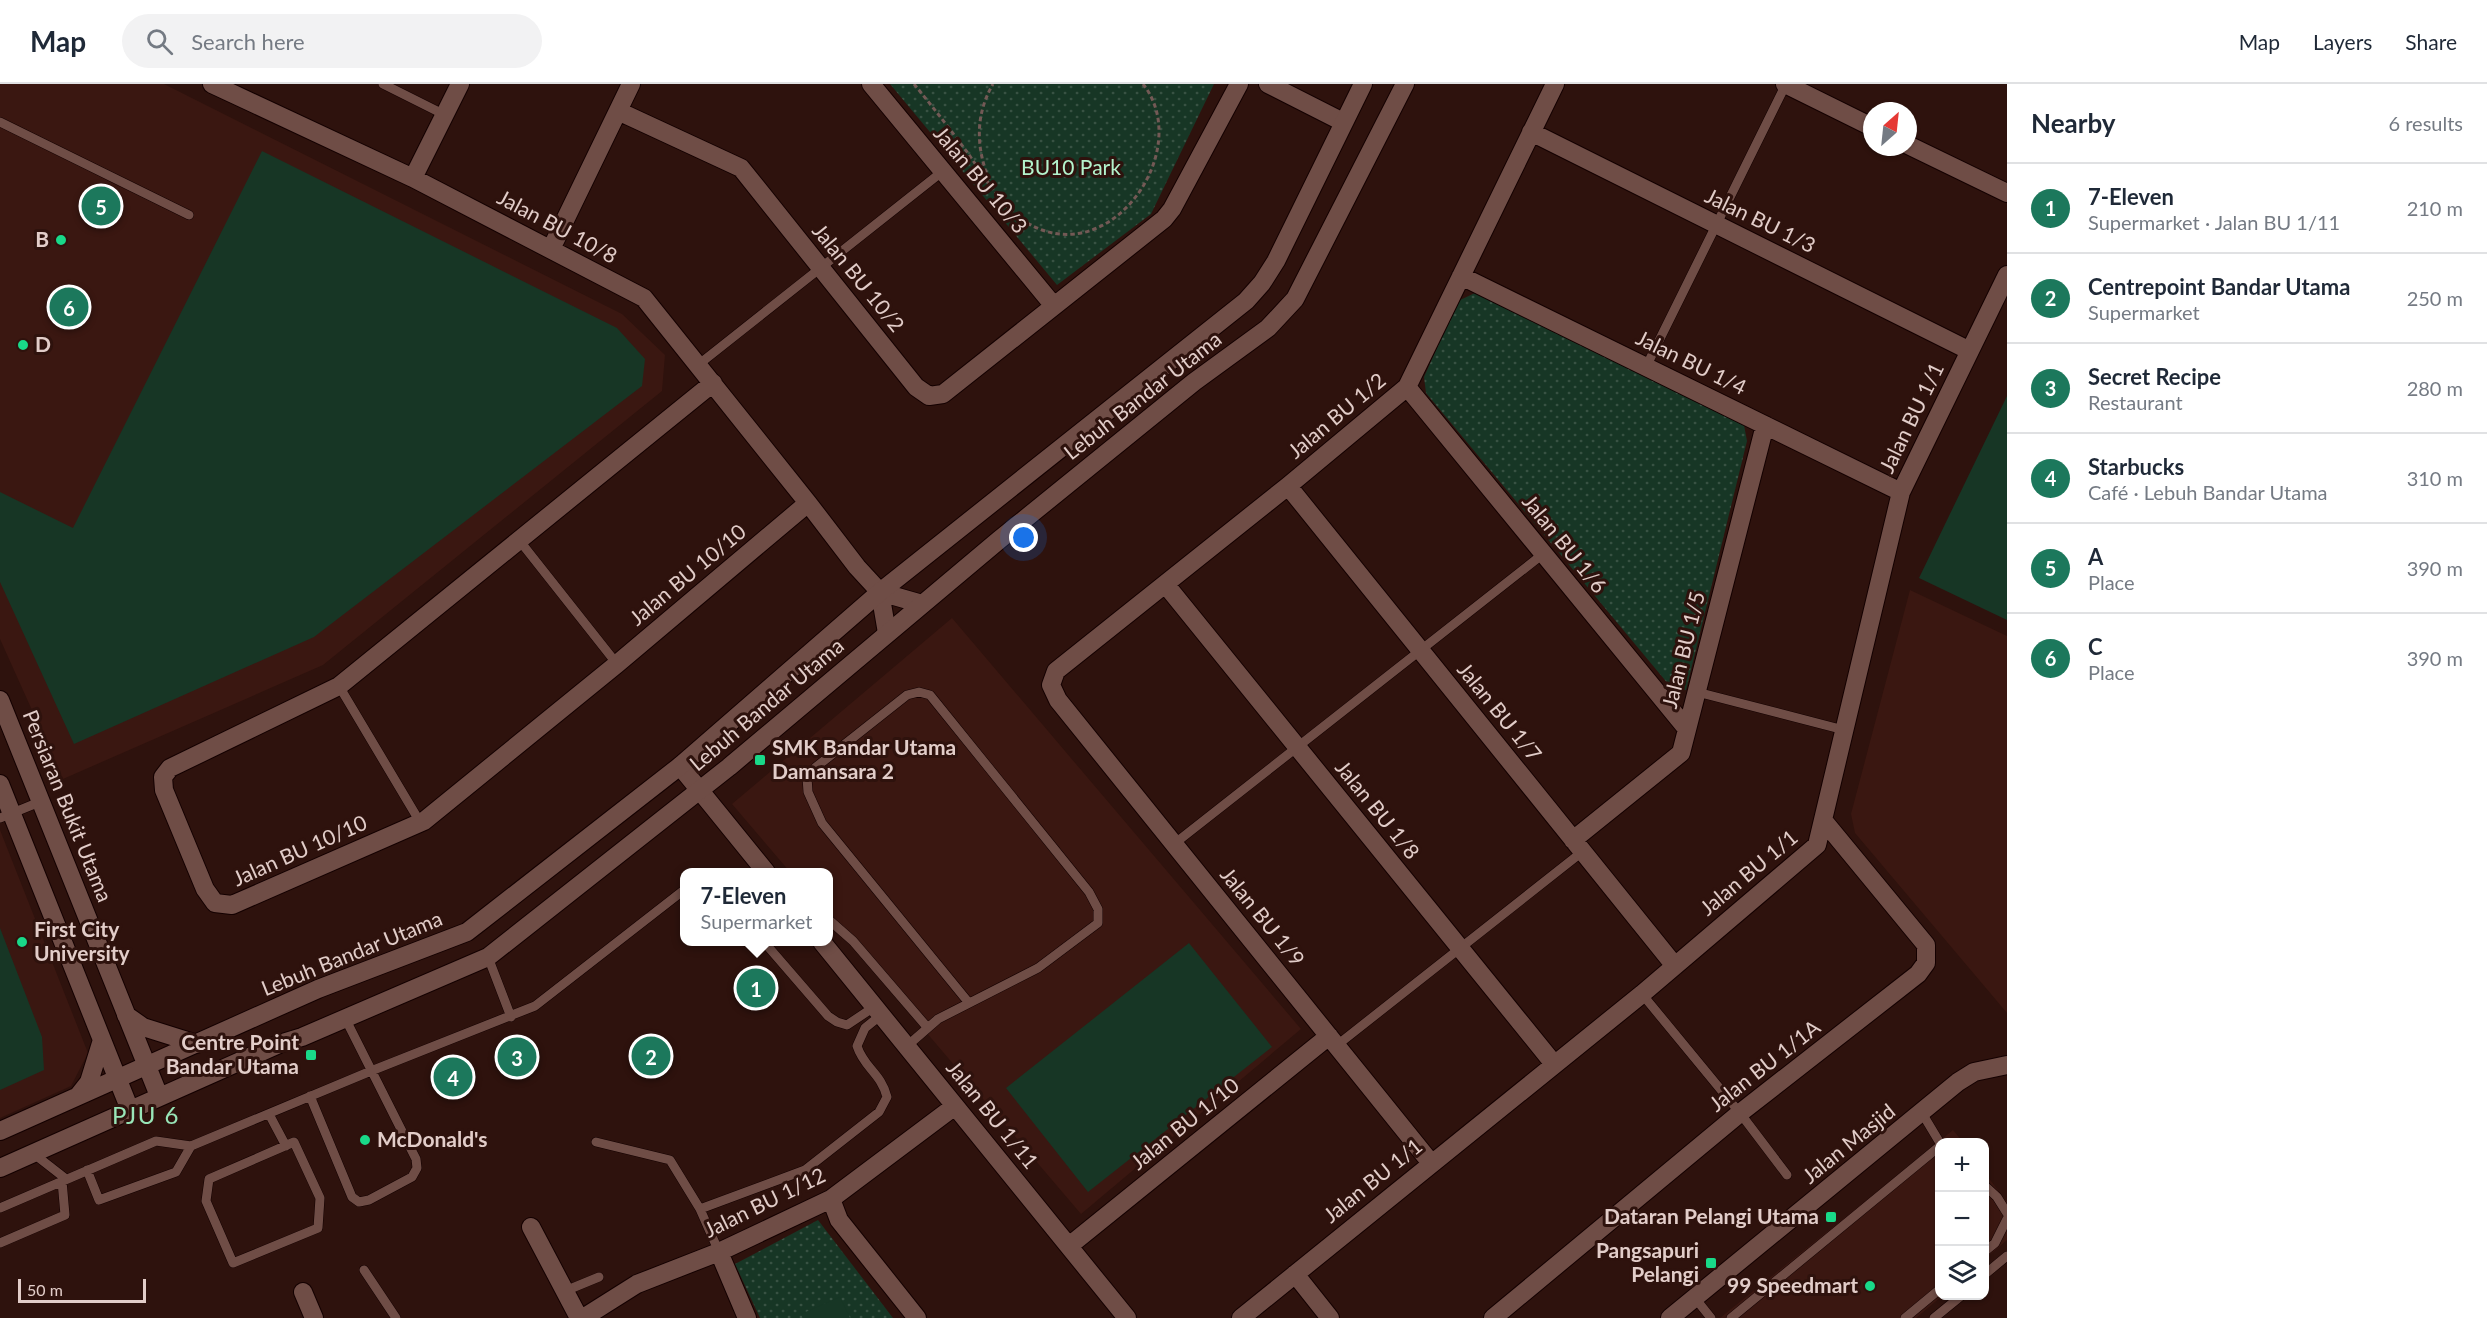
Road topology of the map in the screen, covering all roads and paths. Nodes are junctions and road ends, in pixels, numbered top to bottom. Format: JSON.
{"nodes":[{"id":1,"x":212,"y":84,"type":"edge"},
{"id":2,"x":383,"y":84,"type":"edge"},
{"id":3,"x":460,"y":84,"type":"edge"},
{"id":4,"x":631,"y":84,"type":"edge"},
{"id":5,"x":871,"y":84,"type":"edge"},
{"id":6,"x":914,"y":84,"type":"edge"},
{"id":7,"x":993,"y":84,"type":"edge"},
{"id":8,"x":1143,"y":84,"type":"edge"},
{"id":9,"x":1239,"y":84,"type":"edge"},
{"id":10,"x":1268,"y":84,"type":"edge"},
{"id":11,"x":1363,"y":84,"type":"edge"},
{"id":12,"x":1405,"y":84,"type":"edge"},
{"id":13,"x":1555,"y":84,"type":"edge"},
{"id":14,"x":1785,"y":84,"type":"edge"},
{"id":15,"x":618,"y":111,"type":"junction"},
{"id":16,"x":445,"y":114,"type":"junction"},
{"id":17,"x":0,"y":122,"type":"edge"},
{"id":18,"x":1343,"y":122,"type":"junction"},
{"id":19,"x":1863,"y":123,"type":"edge"},
{"id":20,"x":1531,"y":132,"type":"junction"},
{"id":21,"x":1917,"y":149,"type":"edge"},
{"id":22,"x":943,"y":171,"type":"junction"},
{"id":23,"x":413,"y":178,"type":"junction"},
{"id":24,"x":990,"y":184,"type":"junction"},
{"id":25,"x":2007,"y":194,"type":"edge"},
{"id":26,"x":189,"y":215,"type":"dead end"},
{"id":27,"x":1716,"y":225,"type":"junction"},
{"id":28,"x":551,"y":249,"type":"junction"},
{"id":29,"x":821,"y":268,"type":"junction"},
{"id":30,"x":2007,"y":275,"type":"edge"},
{"id":31,"x":1461,"y":276,"type":"junction"},
{"id":32,"x":1054,"y":306,"type":"junction"},
{"id":33,"x":1970,"y":351,"type":"junction"},
{"id":34,"x":698,"y":365,"type":"junction"},
{"id":35,"x":1646,"y":367,"type":"junction"},
{"id":36,"x":713,"y":383,"type":"junction"},
{"id":37,"x":1407,"y":387,"type":"junction"},
{"id":38,"x":1765,"y":425,"type":"junction"},
{"id":39,"x":1288,"y":486,"type":"junction"},
{"id":40,"x":1901,"y":492,"type":"junction"},
{"id":41,"x":808,"y":503,"type":"junction"},
{"id":42,"x":519,"y":540,"type":"junction"},
{"id":43,"x":1543,"y":554,"type":"junction"},
{"id":44,"x":1166,"y":585,"type":"junction"},
{"id":45,"x":880,"y":592,"type":"junction"},
{"id":46,"x":922,"y":604,"type":"junction"},
{"id":47,"x":887,"y":633,"type":"junction"},
{"id":48,"x":1420,"y":650,"type":"junction"},
{"id":49,"x":617,"y":664,"type":"junction"},
{"id":50,"x":339,"y":686,"type":"junction"},
{"id":51,"x":1696,"y":692,"type":"junction"},
{"id":52,"x":0,"y":700,"type":"edge"},
{"id":53,"x":1058,"y":700,"type":"joint"},
{"id":54,"x":1687,"y":729,"type":"junction"},
{"id":55,"x":1844,"y":730,"type":"junction"},
{"id":56,"x":1297,"y":747,"type":"junction"},
{"id":57,"x":680,"y":766,"type":"junction"},
{"id":58,"x":0,"y":784,"type":"edge"},
{"id":59,"x":700,"y":791,"type":"junction"},
{"id":60,"x":42,"y":801,"type":"junction"},
{"id":61,"x":5,"y":811,"type":"edge"},
{"id":62,"x":1823,"y":820,"type":"junction"},
{"id":63,"x":420,"y":822,"type":"junction"},
{"id":64,"x":1174,"y":844,"type":"junction"},
{"id":65,"x":1578,"y":846,"type":"junction"},
{"id":66,"x":762,"y":868,"type":"edge"},
{"id":67,"x":680,"y":893,"type":"edge"},
{"id":68,"x":833,"y":923,"type":"edge"},
{"id":69,"x":767,"y":946,"type":"edge"},
{"id":70,"x":825,"y":946,"type":"edge"},
{"id":71,"x":1460,"y":948,"type":"junction"},
{"id":72,"x":488,"y":957,"type":"junction"},
{"id":73,"x":1675,"y":966,"type":"junction"},
{"id":74,"x":1642,"y":994,"type":"junction"},
{"id":75,"x":969,"y":1003,"type":"junction"},
{"id":76,"x":878,"y":1011,"type":"junction"},
{"id":77,"x":126,"y":1015,"type":"junction"},
{"id":78,"x":511,"y":1017,"type":"junction"},
{"id":79,"x":345,"y":1018,"type":"junction"},
{"id":80,"x":927,"y":1027,"type":"junction"},
{"id":81,"x":102,"y":1040,"type":"junction"},
{"id":82,"x":1333,"y":1041,"type":"junction"},
{"id":83,"x":197,"y":1044,"type":"junction"},
{"id":84,"x":907,"y":1046,"type":"junction"},
{"id":85,"x":1554,"y":1064,"type":"junction"},
{"id":86,"x":2007,"y":1065,"type":"edge"},
{"id":87,"x":147,"y":1067,"type":"junction"},
{"id":88,"x":371,"y":1071,"type":"junction"},
{"id":89,"x":118,"y":1079,"type":"junction"},
{"id":90,"x":159,"y":1096,"type":"junction"},
{"id":91,"x":310,"y":1096,"type":"junction"},
{"id":92,"x":77,"y":1098,"type":"junction"},
{"id":93,"x":955,"y":1106,"type":"junction"},
{"id":94,"x":130,"y":1110,"type":"junction"},
{"id":95,"x":1740,"y":1113,"type":"junction"},
{"id":96,"x":1922,"y":1113,"type":"junction"},
{"id":97,"x":269,"y":1114,"type":"junction"},
{"id":98,"x":0,"y":1131,"type":"edge"},
{"id":99,"x":1937,"y":1138,"type":"edge"},
{"id":100,"x":596,"y":1142,"type":"dead end"},
{"id":101,"x":191,"y":1146,"type":"junction"},
{"id":102,"x":286,"y":1146,"type":"junction"},
{"id":103,"x":1935,"y":1148,"type":"edge"},
{"id":104,"x":34,"y":1154,"type":"junction"},
{"id":105,"x":1431,"y":1163,"type":"junction"},
{"id":106,"x":0,"y":1167,"type":"edge"},
{"id":107,"x":87,"y":1170,"type":"junction"},
{"id":108,"x":1787,"y":1175,"type":"dead end"},
{"id":109,"x":64,"y":1180,"type":"junction"},
{"id":110,"x":1989,"y":1190,"type":"edge"},
{"id":111,"x":831,"y":1199,"type":"junction"},
{"id":112,"x":0,"y":1208,"type":"edge"},
{"id":113,"x":700,"y":1209,"type":"junction"},
{"id":114,"x":2007,"y":1213,"type":"edge"},
{"id":115,"x":2007,"y":1219,"type":"edge"},
{"id":116,"x":531,"y":1227,"type":"dead end"},
{"id":117,"x":0,"y":1243,"type":"edge"},
{"id":118,"x":1069,"y":1246,"type":"junction"},
{"id":119,"x":1989,"y":1248,"type":"edge"},
{"id":120,"x":719,"y":1252,"type":"junction"},
{"id":121,"x":2007,"y":1256,"type":"edge"},
{"id":122,"x":364,"y":1270,"type":"dead end"},
{"id":123,"x":1989,"y":1271,"type":"edge"},
{"id":124,"x":1295,"y":1274,"type":"junction"},
{"id":125,"x":599,"y":1277,"type":"dead end"},
{"id":126,"x":303,"y":1292,"type":"dead end"},
{"id":127,"x":565,"y":1292,"type":"junction"},
{"id":128,"x":1935,"y":1293,"type":"edge"},
{"id":129,"x":1695,"y":1298,"type":"junction"},
{"id":130,"x":1956,"y":1300,"type":"edge"},
{"id":131,"x":314,"y":1318,"type":"edge"},
{"id":132,"x":396,"y":1318,"type":"edge"},
{"id":133,"x":581,"y":1318,"type":"edge"},
{"id":134,"x":747,"y":1318,"type":"edge"},
{"id":135,"x":917,"y":1318,"type":"edge"},
{"id":136,"x":1127,"y":1318,"type":"edge"},
{"id":137,"x":1241,"y":1318,"type":"edge"},
{"id":138,"x":1330,"y":1318,"type":"edge"},
{"id":139,"x":1493,"y":1318,"type":"edge"},
{"id":140,"x":1670,"y":1318,"type":"edge"},
{"id":141,"x":1711,"y":1318,"type":"edge"},
{"id":142,"x":1731,"y":1318,"type":"edge"},
{"id":143,"x":1905,"y":1318,"type":"edge"},
{"id":144,"x":1934,"y":1318,"type":"edge"}],
"edges":[{"from":1,"to":23,"type":"street","name":"Jalan BU 10/8"},
{"from":2,"to":16,"type":"lane"},
{"from":3,"to":16,"type":"street"},
{"from":4,"to":15,"type":"street"},
{"from":5,"to":22,"type":"street","name":"Jalan BU 10/3"},
{"from":6,"to":24,"type":"path"},
{"from":7,"to":24,"type":"path"},
{"from":8,"to":24,"type":"path"},
{"from":9,"to":32,"type":"street"},
{"from":10,"to":18,"type":"street"},
{"from":11,"to":18,"type":"street","name":"Lebuh Bandar Utama"},
{"from":12,"to":46,"type":"street","name":"Lebuh Bandar Utama"},
{"from":13,"to":20,"type":"street","name":"Jalan BU 1/2"},
{"from":14,"to":19,"type":"street"},
{"from":14,"to":27,"type":"lane"},
{"from":15,"to":28,"type":"street"},
{"from":15,"to":29,"type":"street","name":"Jalan BU 10/2"},
{"from":16,"to":23,"type":"street"},
{"from":17,"to":26,"type":"lane"},
{"from":18,"to":45,"type":"street","name":"Lebuh Bandar Utama"},
{"from":20,"to":27,"type":"street","name":"Jalan BU 1/3"},
{"from":20,"to":31,"type":"street","name":"Jalan BU 1/2"},
{"from":21,"to":25,"type":"street"},
{"from":22,"to":29,"type":"lane"},
{"from":22,"to":32,"type":"street","name":"Jalan BU 10/3"},
{"from":23,"to":28,"type":"street","name":"Jalan BU 10/8"},
{"from":27,"to":33,"type":"street","name":"Jalan BU 1/3"},
{"from":27,"to":35,"type":"lane"},
{"from":28,"to":34,"type":"street","name":"Jalan BU 10/8"},
{"from":29,"to":32,"type":"street","name":"Jalan BU 10/2"},
{"from":29,"to":34,"type":"lane"},
{"from":30,"to":33,"type":"street","name":"Jalan BU 1/1"},
{"from":31,"to":35,"type":"street","name":"Jalan BU 1/4"},
{"from":31,"to":37,"type":"street","name":"Jalan BU 1/2"},
{"from":33,"to":40,"type":"street","name":"Jalan BU 1/1"},
{"from":34,"to":36,"type":"street","name":"Jalan BU 10/8"},
{"from":35,"to":38,"type":"street","name":"Jalan BU 1/4"},
{"from":36,"to":41,"type":"street","name":"Jalan BU 10/8"},
{"from":36,"to":42,"type":"street","name":"Jalan BU 10/10"},
{"from":37,"to":39,"type":"street","name":"Jalan BU 1/2"},
{"from":37,"to":43,"type":"street","name":"Jalan BU 1/6"},
{"from":38,"to":40,"type":"street","name":"Jalan BU 1/4"},
{"from":38,"to":51,"type":"street","name":"Jalan BU 1/5"},
{"from":39,"to":44,"type":"street","name":"Jalan BU 1/2"},
{"from":39,"to":48,"type":"street","name":"Jalan BU 1/7"},
{"from":40,"to":55,"type":"street","name":"Jalan BU 1/1"},
{"from":41,"to":45,"type":"street"},
{"from":41,"to":49,"type":"street","name":"Jalan BU 10/10"},
{"from":42,"to":49,"type":"lane"},
{"from":42,"to":50,"type":"street","name":"Jalan BU 10/10"},
{"from":43,"to":48,"type":"lane"},
{"from":43,"to":54,"type":"street","name":"Jalan BU 1/6"},
{"from":44,"to":53,"type":"street","name":"Jalan BU 1/2"},
{"from":44,"to":56,"type":"street","name":"Jalan BU 1/8"},
{"from":45,"to":46,"type":"street"},
{"from":45,"to":47,"type":"street"},
{"from":45,"to":57,"type":"street","name":"Lebuh Bandar Utama"},
{"from":46,"to":47,"type":"street","name":"Lebuh Bandar Utama"},
{"from":47,"to":59,"type":"street","name":"Lebuh Bandar Utama"},
{"from":48,"to":56,"type":"lane"},
{"from":48,"to":65,"type":"street","name":"Jalan BU 1/7"},
{"from":49,"to":63,"type":"street","name":"Jalan BU 10/10"},
{"from":50,"to":63,"type":"lane"},
{"from":50,"to":63,"type":"street","name":"Jalan BU 10/10"},
{"from":51,"to":54,"type":"street","name":"Jalan BU 1/5"},
{"from":51,"to":55,"type":"lane"},
{"from":52,"to":60,"type":"street","name":"Persiaran Bukit Utama"},
{"from":53,"to":64,"type":"street","name":"Jalan BU 1/9"},
{"from":54,"to":65,"type":"street","name":"Jalan BU 1/5"},
{"from":55,"to":62,"type":"street","name":"Jalan BU 1/1"},
{"from":56,"to":64,"type":"lane"},
{"from":56,"to":71,"type":"street","name":"Jalan BU 1/8"},
{"from":57,"to":59,"type":"street"},
{"from":57,"to":83,"type":"street","name":"Lebuh Bandar Utama"},
{"from":58,"to":61,"type":"street"},
{"from":59,"to":66,"type":"street"},
{"from":59,"to":72,"type":"street","name":"Lebuh Bandar Utama"},
{"from":60,"to":61,"type":"lane"},
{"from":60,"to":77,"type":"street","name":"Persiaran Bukit Utama"},
{"from":61,"to":81,"type":"street"},
{"from":62,"to":73,"type":"street","name":"Jalan BU 1/1"},
{"from":62,"to":95,"type":"street","name":"Jalan BU 1/1A"},
{"from":64,"to":82,"type":"street","name":"Jalan BU 1/9"},
{"from":65,"to":71,"type":"lane"},
{"from":65,"to":73,"type":"street","name":"Jalan BU 1/7"},
{"from":67,"to":78,"type":"lane"},
{"from":68,"to":80,"type":"lane"},
{"from":69,"to":76,"type":"lane"},
{"from":70,"to":76,"type":"street","name":"Jalan BU 1/11"},
{"from":71,"to":82,"type":"lane"},
{"from":71,"to":85,"type":"street","name":"Jalan BU 1/8"},
{"from":72,"to":78,"type":"lane"},
{"from":72,"to":79,"type":"street","name":"Lebuh Bandar Utama"},
{"from":73,"to":74,"type":"street","name":"Jalan BU 1/1"},
{"from":74,"to":85,"type":"street","name":"Jalan BU 1/1"},
{"from":74,"to":95,"type":"lane"},
{"from":75,"to":75,"type":"lane"},
{"from":75,"to":80,"type":"lane"},
{"from":76,"to":84,"type":"street","name":"Jalan BU 1/11"},
{"from":76,"to":113,"type":"lane"},
{"from":77,"to":83,"type":"street"},
{"from":77,"to":87,"type":"street","name":"Persiaran Bukit Utama"},
{"from":78,"to":88,"type":"lane"},
{"from":79,"to":88,"type":"lane"},
{"from":79,"to":90,"type":"street","name":"Lebuh Bandar Utama"},
{"from":80,"to":84,"type":"lane"},
{"from":81,"to":89,"type":"street"},
{"from":81,"to":92,"type":"street"},
{"from":82,"to":105,"type":"street","name":"Jalan BU 1/9"},
{"from":82,"to":118,"type":"street","name":"Jalan BU 1/10"},
{"from":83,"to":87,"type":"street","name":"Lebuh Bandar Utama"},
{"from":84,"to":93,"type":"street","name":"Jalan BU 1/11"},
{"from":85,"to":105,"type":"street","name":"Jalan BU 1/1"},
{"from":86,"to":96,"type":"street","name":"Jalan Masjid"},
{"from":87,"to":89,"type":"street","name":"Lebuh Bandar Utama"},
{"from":87,"to":90,"type":"street","name":"Persiaran Bukit Utama"},
{"from":88,"to":91,"type":"lane"},
{"from":88,"to":91,"type":"lane"},
{"from":89,"to":92,"type":"street","name":"Lebuh Bandar Utama"},
{"from":89,"to":94,"type":"street"},
{"from":90,"to":94,"type":"street","name":"Lebuh Bandar Utama"},
{"from":91,"to":97,"type":"lane"},
{"from":92,"to":98,"type":"street","name":"Lebuh Bandar Utama"},
{"from":93,"to":111,"type":"street","name":"Jalan BU 1/12"},
{"from":93,"to":118,"type":"street","name":"Jalan BU 1/11"},
{"from":94,"to":104,"type":"street","name":"Lebuh Bandar Utama"},
{"from":95,"to":108,"type":"lane"},
{"from":95,"to":139,"type":"street","name":"Jalan BU 1/1A"},
{"from":96,"to":99,"type":"lane"},
{"from":96,"to":129,"type":"street","name":"Jalan Masjid"},
{"from":97,"to":101,"type":"lane"},
{"from":97,"to":102,"type":"lane"},
{"from":100,"to":113,"type":"lane"},
{"from":101,"to":107,"type":"lane"},
{"from":101,"to":107,"type":"lane"},
{"from":102,"to":102,"type":"lane"},
{"from":103,"to":142,"type":"lane"},
{"from":104,"to":106,"type":"street","name":"Lebuh Bandar Utama"},
{"from":104,"to":109,"type":"lane"},
{"from":105,"to":124,"type":"street","name":"Jalan BU 1/1"},
{"from":107,"to":109,"type":"lane"},
{"from":109,"to":112,"type":"lane"},
{"from":109,"to":117,"type":"lane"},
{"from":110,"to":114,"type":"lane"},
{"from":111,"to":120,"type":"street","name":"Jalan BU 1/12"},
{"from":111,"to":135,"type":"street"},
{"from":113,"to":120,"type":"lane"},
{"from":115,"to":119,"type":"lane"},
{"from":116,"to":127,"type":"street"},
{"from":118,"to":136,"type":"street","name":"Jalan BU 1/11"},
{"from":120,"to":133,"type":"street","name":"Jalan BU 1/12"},
{"from":120,"to":134,"type":"street"},
{"from":121,"to":123,"type":"lane"},
{"from":122,"to":132,"type":"lane"},
{"from":124,"to":137,"type":"street","name":"Jalan BU 1/1"},
{"from":124,"to":138,"type":"street"},
{"from":125,"to":127,"type":"lane"},
{"from":126,"to":131,"type":"street"},
{"from":127,"to":133,"type":"street"},
{"from":128,"to":143,"type":"lane"},
{"from":129,"to":140,"type":"street","name":"Jalan Masjid"},
{"from":129,"to":141,"type":"lane"},
{"from":130,"to":144,"type":"lane"}]}
